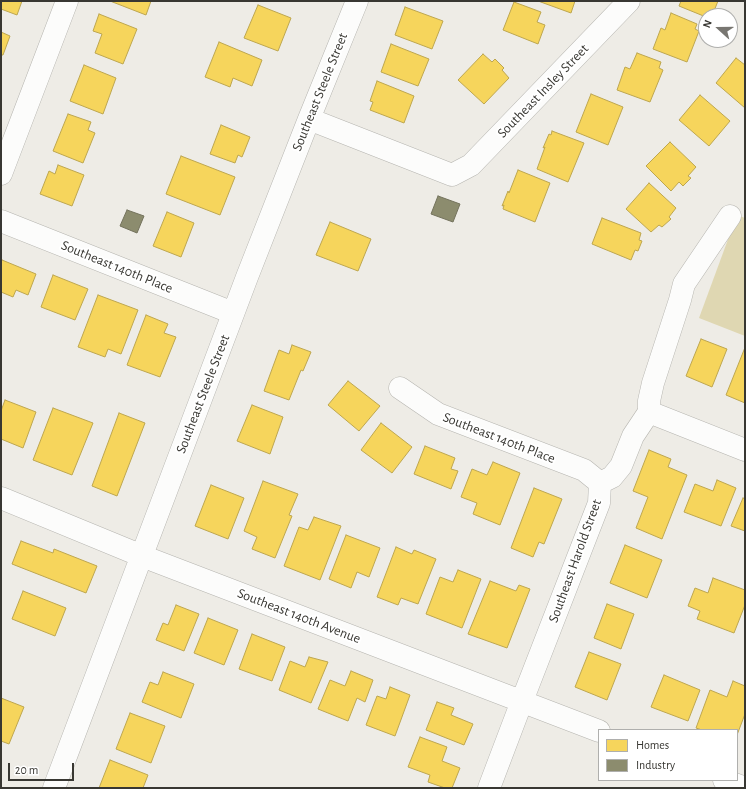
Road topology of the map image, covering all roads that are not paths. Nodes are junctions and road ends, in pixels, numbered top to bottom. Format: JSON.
{"nodes":[{"id":1,"x":68,"y":1,"type":"edge"},
{"id":2,"x":357,"y":1,"type":"edge"},
{"id":3,"x":629,"y":1,"type":"edge"},
{"id":4,"x":309,"y":120,"type":"junction"},
{"id":5,"x":1,"y":174,"type":"edge"},
{"id":6,"x":730,"y":216,"type":"dead end"},
{"id":7,"x":1,"y":222,"type":"edge"},
{"id":8,"x":233,"y":313,"type":"junction"},
{"id":9,"x":400,"y":388,"type":"dead end"},
{"id":10,"x":649,"y":412,"type":"junction"},
{"id":11,"x":745,"y":450,"type":"edge"},
{"id":12,"x":600,"y":484,"type":"junction"},
{"id":13,"x":1,"y":498,"type":"edge"},
{"id":14,"x":142,"y":556,"type":"junction"},
{"id":15,"x":522,"y":701,"type":"junction"},
{"id":16,"x":598,"y":731,"type":"edge"},
{"id":17,"x":727,"y":781,"type":"edge"},
{"id":18,"x":54,"y":788,"type":"edge"},
{"id":19,"x":489,"y":788,"type":"edge"},
{"id":20,"x":745,"y":788,"type":"edge"}],
"edges":[{"from":1,"to":5,"type":"street"},
{"from":2,"to":4,"type":"street","name":"Southeast Steele Street"},
{"from":3,"to":4,"type":"street","name":"Southeast Insley Street"},
{"from":4,"to":8,"type":"street","name":"Southeast Steele Street"},
{"from":6,"to":10,"type":"street","name":"Southeast Harold Street"},
{"from":7,"to":8,"type":"street","name":"Southeast 140th Place"},
{"from":8,"to":14,"type":"street","name":"Southeast Steele Street"},
{"from":9,"to":12,"type":"street","name":"Southeast 140th Place"},
{"from":10,"to":11,"type":"street"},
{"from":10,"to":12,"type":"street","name":"Southeast Harold Street"},
{"from":12,"to":15,"type":"street","name":"Southeast Harold Street"},
{"from":13,"to":14,"type":"street","name":"Southeast 140th Avenue"},
{"from":14,"to":15,"type":"street","name":"Southeast 140th Avenue"},
{"from":14,"to":18,"type":"street","name":"Southeast Steele Street"},
{"from":15,"to":16,"type":"street","name":"Southeast 140th Avenue"},
{"from":15,"to":19,"type":"street","name":"Southeast Harold Street"},
{"from":17,"to":20,"type":"street"}]}
